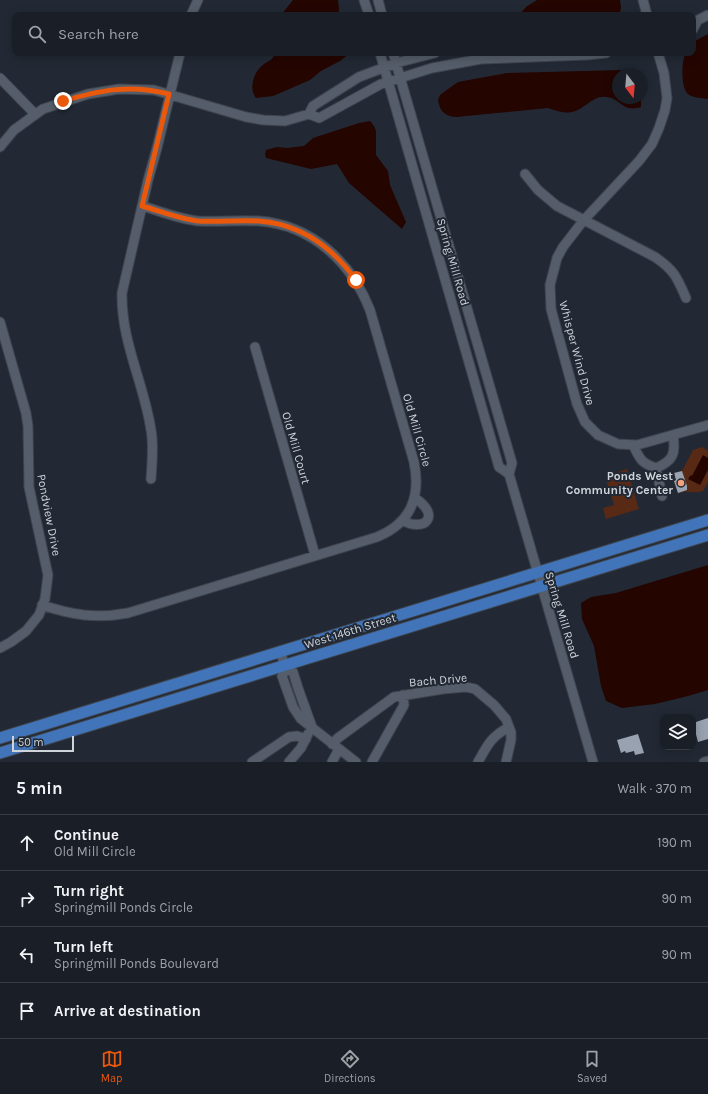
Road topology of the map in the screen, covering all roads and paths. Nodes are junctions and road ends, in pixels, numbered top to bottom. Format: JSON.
{"nodes":[{"id":1,"x":198,"y":0,"type":"edge"},
{"id":2,"x":364,"y":0,"type":"edge"},
{"id":3,"x":378,"y":0,"type":"edge"},
{"id":4,"x":643,"y":0,"type":"edge"},
{"id":5,"x":192,"y":12,"type":"edge"},
{"id":6,"x":368,"y":12,"type":"edge"},
{"id":7,"x":381,"y":12,"type":"edge"},
{"id":8,"x":646,"y":12,"type":"edge"},
{"id":9,"x":708,"y":15,"type":"edge"},
{"id":10,"x":696,"y":20,"type":"edge"},
{"id":11,"x":179,"y":56,"type":"edge"},
{"id":12,"x":382,"y":56,"type":"edge"},
{"id":13,"x":392,"y":56,"type":"edge"},
{"id":14,"x":424,"y":56,"type":"edge"},
{"id":15,"x":560,"y":56,"type":"edge"},
{"id":16,"x":659,"y":56,"type":"edge"},
{"id":17,"x":390,"y":65,"type":"junction"},
{"id":18,"x":0,"y":78,"type":"edge"},
{"id":19,"x":394,"y":79,"type":"junction"},
{"id":20,"x":169,"y":94,"type":"junction"},
{"id":21,"x":35,"y":114,"type":"junction"},
{"id":22,"x":309,"y":114,"type":"junction"},
{"id":23,"x":0,"y":147,"type":"edge"},
{"id":24,"x":525,"y":174,"type":"dead end"},
{"id":25,"x":142,"y":206,"type":"junction"},
{"id":26,"x":583,"y":221,"type":"junction"},
{"id":27,"x":686,"y":298,"type":"dead end"},
{"id":28,"x":0,"y":322,"type":"edge"},
{"id":29,"x":255,"y":347,"type":"dead end"},
{"id":30,"x":708,"y":426,"type":"edge"},
{"id":31,"x":673,"y":436,"type":"junction"},
{"id":32,"x":633,"y":445,"type":"junction"},
{"id":33,"x":656,"y":468,"type":"junction"},
{"id":34,"x":509,"y":474,"type":"junction"},
{"id":35,"x":151,"y":479,"type":"dead end"},
{"id":36,"x":662,"y":496,"type":"dead end"},
{"id":37,"x":415,"y":498,"type":"junction"},
{"id":38,"x":402,"y":520,"type":"junction"},
{"id":39,"x":708,"y":520,"type":"edge"},
{"id":40,"x":708,"y":535,"type":"edge"},
{"id":41,"x":315,"y":555,"type":"junction"},
{"id":42,"x":537,"y":572,"type":"junction"},
{"id":43,"x":541,"y":586,"type":"junction"},
{"id":44,"x":42,"y":606,"type":"junction"},
{"id":45,"x":0,"y":648,"type":"edge"},
{"id":46,"x":280,"y":652,"type":"junction"},
{"id":47,"x":285,"y":667,"type":"junction"},
{"id":48,"x":403,"y":695,"type":"junction"},
{"id":49,"x":312,"y":727,"type":"junction"},
{"id":50,"x":509,"y":727,"type":"junction"},
{"id":51,"x":0,"y":738,"type":"edge"},
{"id":52,"x":306,"y":739,"type":"junction"},
{"id":53,"x":336,"y":747,"type":"junction"},
{"id":54,"x":0,"y":753,"type":"edge"},
{"id":55,"x":708,"y":761,"type":"edge"},
{"id":56,"x":252,"y":762,"type":"edge"},
{"id":57,"x":289,"y":762,"type":"edge"},
{"id":58,"x":332,"y":762,"type":"edge"},
{"id":59,"x":356,"y":762,"type":"edge"},
{"id":60,"x":372,"y":762,"type":"edge"},
{"id":61,"x":478,"y":762,"type":"edge"},
{"id":62,"x":506,"y":762,"type":"edge"},
{"id":63,"x":593,"y":762,"type":"edge"},
{"id":64,"x":704,"y":762,"type":"edge"}],
"edges":[{"from":1,"to":5,"type":"street"},
{"from":2,"to":6,"type":"street"},
{"from":3,"to":7,"type":"street"},
{"from":4,"to":8,"type":"street"},
{"from":9,"to":10,"type":"street"},
{"from":11,"to":20,"type":"street"},
{"from":12,"to":17,"type":"street","name":"Spring Mill Road"},
{"from":13,"to":17,"type":"street","name":"Spring Mill Road"},
{"from":14,"to":17,"type":"street"},
{"from":15,"to":19,"type":"street"},
{"from":16,"to":26,"type":"street","name":"Whisper Wind Drive"},
{"from":17,"to":19,"type":"street","name":"Spring Mill Road"},
{"from":17,"to":19,"type":"street","name":"Spring Mill Road"},
{"from":17,"to":22,"type":"street"},
{"from":18,"to":21,"type":"street"},
{"from":19,"to":22,"type":"street"},
{"from":19,"to":34,"type":"street","name":"Spring Mill Road"},
{"from":19,"to":34,"type":"street","name":"Spring Mill Road"},
{"from":20,"to":21,"type":"street"},
{"from":20,"to":22,"type":"street"},
{"from":20,"to":25,"type":"street"},
{"from":21,"to":23,"type":"street"},
{"from":24,"to":26,"type":"street"},
{"from":25,"to":35,"type":"street"},
{"from":25,"to":37,"type":"street","name":"Old Mill Circle"},
{"from":26,"to":27,"type":"street"},
{"from":26,"to":32,"type":"street","name":"Whisper Wind Drive"},
{"from":28,"to":44,"type":"street","name":"Pondview Drive"},
{"from":29,"to":41,"type":"street","name":"Old Mill Court"},
{"from":30,"to":31,"type":"street","name":"Whisper Wind Drive"},
{"from":31,"to":32,"type":"street","name":"Whisper Wind Drive"},
{"from":31,"to":33,"type":"street"},
{"from":32,"to":33,"type":"street"},
{"from":33,"to":36,"type":"street"},
{"from":34,"to":42,"type":"street","name":"Spring Mill Road"},
{"from":37,"to":38,"type":"street","name":"Old Mill Circle"},
{"from":37,"to":38,"type":"street"},
{"from":38,"to":41,"type":"street","name":"Old Mill Circle"},
{"from":39,"to":42,"type":"main road","name":"West 146th Street"},
{"from":40,"to":43,"type":"main road","name":"West 146th Street"},
{"from":41,"to":44,"type":"street","name":"Old Mill Circle"},
{"from":42,"to":43,"type":"street","name":"Spring Mill Road"},
{"from":42,"to":46,"type":"main road","name":"West 146th Street"},
{"from":43,"to":47,"type":"main road","name":"West 146th Street"},
{"from":43,"to":63,"type":"street","name":"Spring Mill Road"},
{"from":44,"to":45,"type":"street","name":"Pondview Drive"},
{"from":46,"to":47,"type":"street"},
{"from":46,"to":51,"type":"main road","name":"West 146th Street"},
{"from":47,"to":49,"type":"street"},
{"from":47,"to":54,"type":"main road","name":"West 146th Street"},
{"from":48,"to":50,"type":"street","name":"Bach Drive"},
{"from":48,"to":53,"type":"street","name":"Bach Drive"},
{"from":48,"to":60,"type":"street"},
{"from":49,"to":52,"type":"street"},
{"from":49,"to":53,"type":"street"},
{"from":50,"to":61,"type":"street"},
{"from":50,"to":62,"type":"street","name":"Bach Drive"},
{"from":52,"to":56,"type":"street"},
{"from":52,"to":57,"type":"street"},
{"from":53,"to":58,"type":"street"},
{"from":53,"to":59,"type":"street"},
{"from":55,"to":64,"type":"street"}]}
